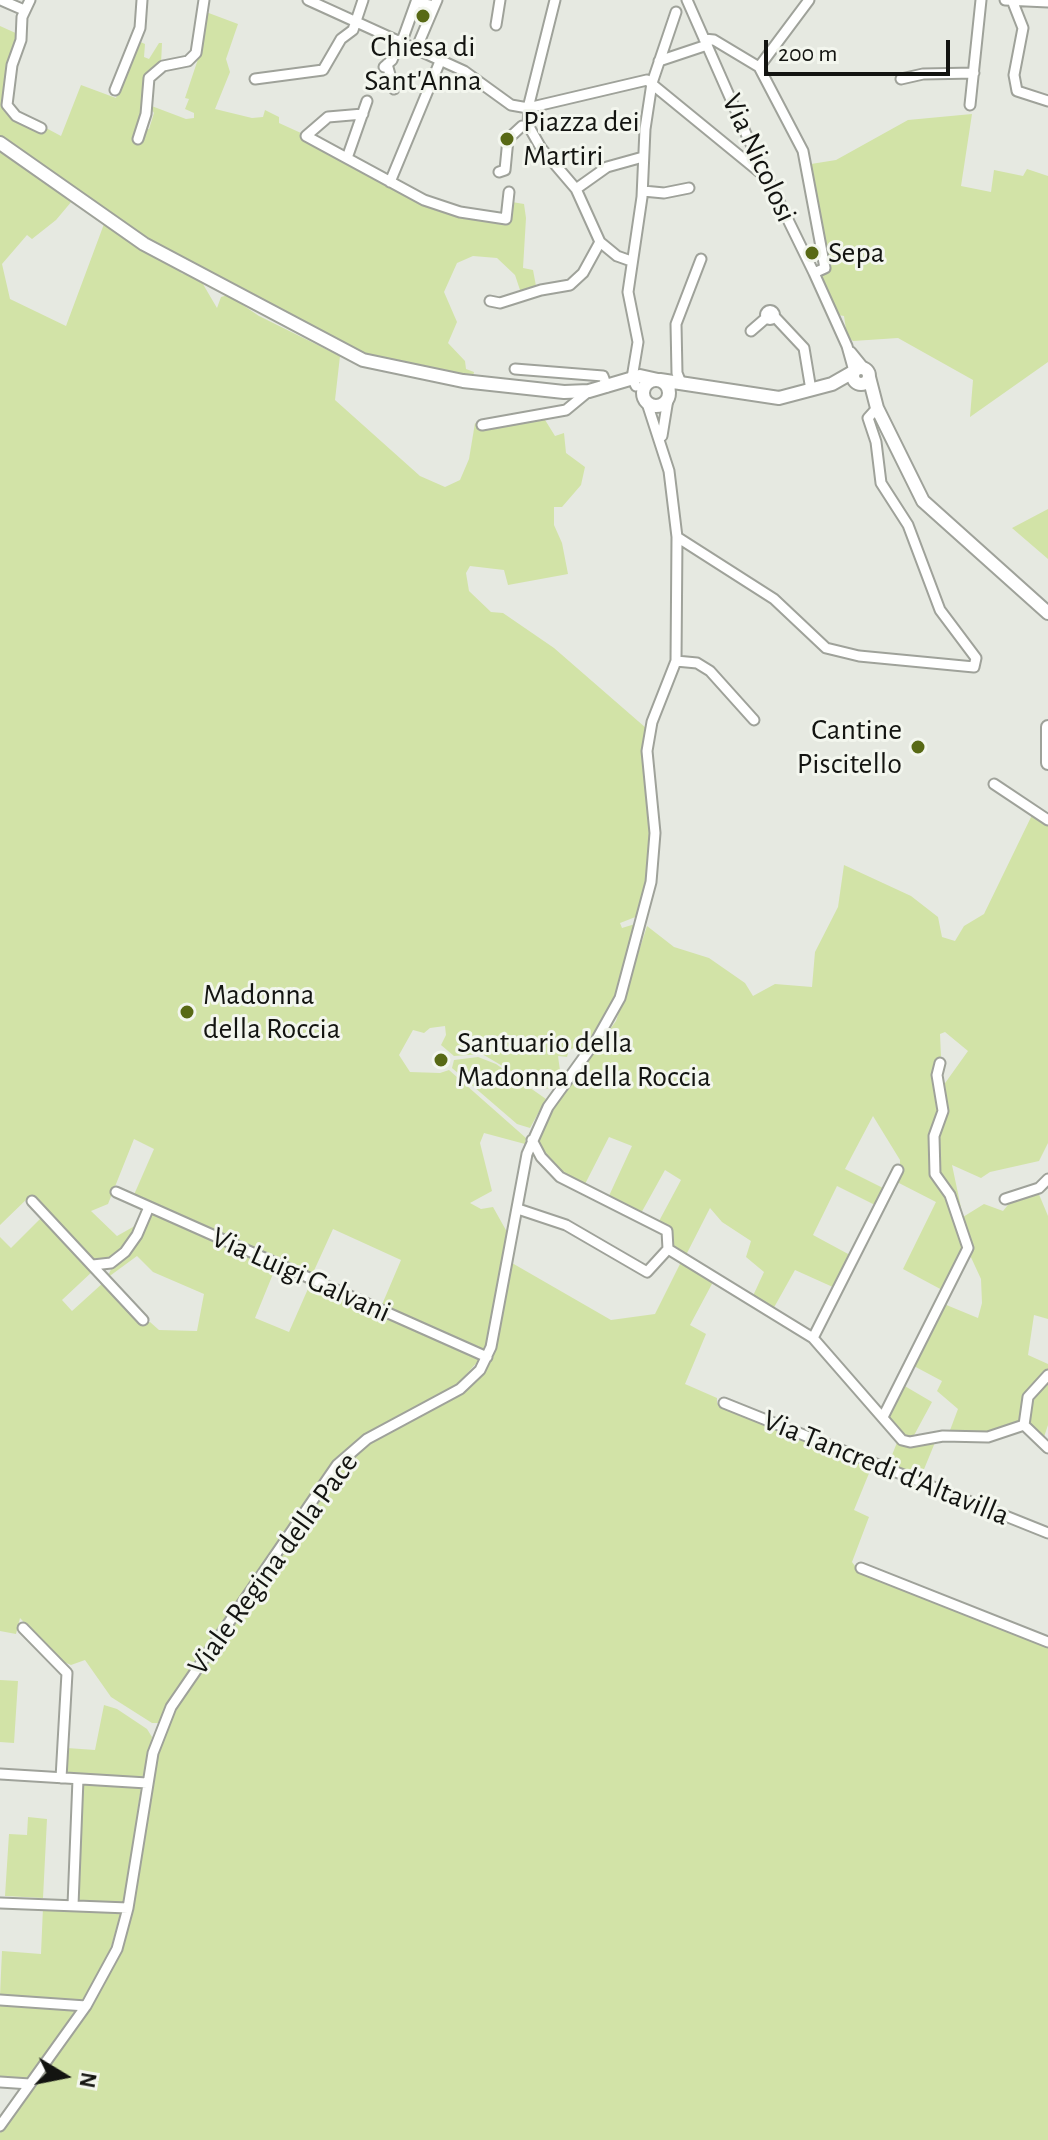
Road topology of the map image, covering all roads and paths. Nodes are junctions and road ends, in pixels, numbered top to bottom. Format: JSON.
{"nodes":[{"id":1,"x":1,"y":0,"type":"edge"},
{"id":2,"x":30,"y":0,"type":"edge"},
{"id":3,"x":142,"y":0,"type":"edge"},
{"id":4,"x":204,"y":0,"type":"edge"},
{"id":5,"x":308,"y":0,"type":"edge"},
{"id":6,"x":363,"y":0,"type":"edge"},
{"id":7,"x":500,"y":0,"type":"edge"},
{"id":8,"x":555,"y":0,"type":"edge"},
{"id":9,"x":687,"y":0,"type":"edge"},
{"id":10,"x":809,"y":0,"type":"edge"},
{"id":11,"x":981,"y":0,"type":"edge"},
{"id":12,"x":1005,"y":0,"type":"edge"},
{"id":13,"x":1012,"y":0,"type":"edge"},
{"id":14,"x":1048,"y":2,"type":"edge"},
{"id":15,"x":435,"y":3,"type":"edge"},
{"id":16,"x":24,"y":10,"type":"junction"},
{"id":17,"x":676,"y":12,"type":"dead end"},
{"id":18,"x":357,"y":21,"type":"junction"},
{"id":19,"x":496,"y":25,"type":"dead end"},
{"id":20,"x":401,"y":40,"type":"junction"},
{"id":21,"x":705,"y":42,"type":"junction"},
{"id":22,"x":417,"y":47,"type":"junction"},
{"id":23,"x":441,"y":59,"type":"junction"},
{"id":24,"x":659,"y":61,"type":"junction"},
{"id":25,"x":759,"y":67,"type":"junction"},
{"id":26,"x":974,"y":73,"type":"junction"},
{"id":27,"x":255,"y":79,"type":"dead end"},
{"id":28,"x":901,"y":79,"type":"dead end"},
{"id":29,"x":652,"y":83,"type":"junction"},
{"id":30,"x":394,"y":89,"type":"dead end"},
{"id":31,"x":115,"y":90,"type":"dead end"},
{"id":32,"x":367,"y":101,"type":"dead end"},
{"id":33,"x":1048,"y":101,"type":"edge"},
{"id":34,"x":511,"y":105,"type":"junction"},
{"id":35,"x":970,"y":105,"type":"dead end"},
{"id":36,"x":530,"y":106,"type":"junction"},
{"id":37,"x":363,"y":114,"type":"junction"},
{"id":38,"x":522,"y":126,"type":"junction"},
{"id":39,"x":41,"y":128,"type":"dead end"},
{"id":40,"x":747,"y":136,"type":"junction"},
{"id":41,"x":534,"y":137,"type":"junction"},
{"id":42,"x":138,"y":139,"type":"dead end"},
{"id":43,"x":0,"y":143,"type":"edge"},
{"id":44,"x":733,"y":148,"type":"junction"},
{"id":45,"x":756,"y":153,"type":"junction"},
{"id":46,"x":643,"y":157,"type":"junction"},
{"id":47,"x":744,"y":157,"type":"junction"},
{"id":48,"x":347,"y":158,"type":"junction"},
{"id":49,"x":499,"y":172,"type":"dead end"},
{"id":50,"x":768,"y":179,"type":"junction"},
{"id":51,"x":390,"y":182,"type":"junction"},
{"id":52,"x":689,"y":188,"type":"dead end"},
{"id":53,"x":576,"y":189,"type":"junction"},
{"id":54,"x":643,"y":191,"type":"junction"},
{"id":55,"x":509,"y":192,"type":"dead end"},
{"id":56,"x":600,"y":242,"type":"junction"},
{"id":57,"x":701,"y":259,"type":"dead end"},
{"id":58,"x":631,"y":261,"type":"junction"},
{"id":59,"x":814,"y":273,"type":"junction"},
{"id":60,"x":490,"y":301,"type":"dead end"},
{"id":61,"x":751,"y":331,"type":"dead end"},
{"id":62,"x":676,"y":362,"type":"junction"},
{"id":63,"x":515,"y":369,"type":"dead end"},
{"id":64,"x":859,"y":376,"type":"junction"},
{"id":65,"x":661,"y":380,"type":"junction"},
{"id":66,"x":686,"y":385,"type":"junction"},
{"id":67,"x":608,"y":386,"type":"junction"},
{"id":68,"x":811,"y":390,"type":"junction"},
{"id":69,"x":589,"y":391,"type":"junction"},
{"id":70,"x":640,"y":391,"type":"junction"},
{"id":71,"x":669,"y":397,"type":"junction"},
{"id":72,"x":876,"y":406,"type":"junction"},
{"id":73,"x":482,"y":425,"type":"dead end"},
{"id":74,"x":662,"y":443,"type":"junction"},
{"id":75,"x":677,"y":537,"type":"junction"},
{"id":76,"x":1048,"y":613,"type":"edge"},
{"id":77,"x":676,"y":661,"type":"junction"},
{"id":78,"x":754,"y":720,"type":"dead end"},
{"id":79,"x":1048,"y":727,"type":"edge"},
{"id":80,"x":1048,"y":763,"type":"edge"},
{"id":81,"x":994,"y":784,"type":"dead end"},
{"id":82,"x":1048,"y":820,"type":"edge"},
{"id":83,"x":940,"y":1063,"type":"dead end"},
{"id":84,"x":532,"y":1140,"type":"junction"},
{"id":85,"x":898,"y":1170,"type":"dead end"},
{"id":86,"x":1048,"y":1179,"type":"edge"},
{"id":87,"x":116,"y":1192,"type":"dead end"},
{"id":88,"x":1005,"y":1199,"type":"dead end"},
{"id":89,"x":32,"y":1201,"type":"dead end"},
{"id":90,"x":149,"y":1207,"type":"junction"},
{"id":91,"x":518,"y":1209,"type":"junction"},
{"id":92,"x":668,"y":1249,"type":"junction"},
{"id":93,"x":111,"y":1263,"type":"junction"},
{"id":94,"x":93,"y":1265,"type":"junction"},
{"id":95,"x":104,"y":1278,"type":"junction"},
{"id":96,"x":143,"y":1320,"type":"dead end"},
{"id":97,"x":813,"y":1338,"type":"junction"},
{"id":98,"x":487,"y":1357,"type":"junction"},
{"id":99,"x":1048,"y":1375,"type":"edge"},
{"id":100,"x":724,"y":1403,"type":"dead end"},
{"id":101,"x":883,"y":1417,"type":"junction"},
{"id":102,"x":1024,"y":1425,"type":"junction"},
{"id":103,"x":1048,"y":1448,"type":"edge"},
{"id":104,"x":1048,"y":1533,"type":"edge"},
{"id":105,"x":861,"y":1568,"type":"dead end"},
{"id":106,"x":23,"y":1628,"type":"dead end"},
{"id":107,"x":1048,"y":1642,"type":"edge"},
{"id":108,"x":0,"y":1774,"type":"edge"},
{"id":109,"x":61,"y":1778,"type":"junction"},
{"id":110,"x":78,"y":1779,"type":"junction"},
{"id":111,"x":147,"y":1783,"type":"junction"},
{"id":112,"x":0,"y":1903,"type":"edge"},
{"id":113,"x":73,"y":1905,"type":"junction"},
{"id":114,"x":128,"y":1908,"type":"junction"},
{"id":115,"x":0,"y":2000,"type":"edge"},
{"id":116,"x":86,"y":2006,"type":"junction"},
{"id":117,"x":0,"y":2082,"type":"edge"},
{"id":118,"x":30,"y":2084,"type":"junction"},
{"id":119,"x":0,"y":2126,"type":"edge"}],
"edges":[{"from":1,"to":16,"type":"street"},
{"from":2,"to":16,"type":"street"},
{"from":3,"to":31,"type":"street"},
{"from":4,"to":42,"type":"street"},
{"from":5,"to":18,"type":"street"},
{"from":6,"to":18,"type":"street"},
{"from":7,"to":19,"type":"street"},
{"from":8,"to":36,"type":"street"},
{"from":9,"to":21,"type":"street","name":"Via Nicolosi"},
{"from":10,"to":25,"type":"street"},
{"from":11,"to":26,"type":"street"},
{"from":12,"to":13,"type":"street"},
{"from":13,"to":14,"type":"street"},
{"from":13,"to":33,"type":"street"},
{"from":15,"to":20,"type":"street"},
{"from":15,"to":22,"type":"street"},
{"from":16,"to":39,"type":"street"},
{"from":17,"to":24,"type":"street"},
{"from":18,"to":20,"type":"street"},
{"from":18,"to":27,"type":"street"},
{"from":20,"to":22,"type":"street"},
{"from":20,"to":30,"type":"street"},
{"from":21,"to":24,"type":"street"},
{"from":21,"to":25,"type":"street"},
{"from":21,"to":40,"type":"street","name":"Via Nicolosi"},
{"from":22,"to":23,"type":"street"},
{"from":23,"to":34,"type":"street"},
{"from":23,"to":51,"type":"street"},
{"from":24,"to":29,"type":"street"},
{"from":25,"to":59,"type":"street"},
{"from":26,"to":28,"type":"street"},
{"from":26,"to":35,"type":"street"},
{"from":29,"to":36,"type":"street"},
{"from":29,"to":44,"type":"street"},
{"from":29,"to":46,"type":"street"},
{"from":32,"to":37,"type":"street"},
{"from":34,"to":36,"type":"street"},
{"from":34,"to":38,"type":"street"},
{"from":36,"to":41,"type":"street"},
{"from":37,"to":48,"type":"street"},
{"from":37,"to":48,"type":"street"},
{"from":38,"to":41,"type":"street"},
{"from":38,"to":49,"type":"street"},
{"from":40,"to":44,"type":"street"},
{"from":40,"to":45,"type":"street","name":"Via Nicolosi"},
{"from":41,"to":53,"type":"street"},
{"from":43,"to":69,"type":"main road"},
{"from":44,"to":47,"type":"street"},
{"from":45,"to":47,"type":"street"},
{"from":45,"to":50,"type":"street","name":"Via Nicolosi"},
{"from":46,"to":53,"type":"street"},
{"from":46,"to":54,"type":"street"},
{"from":47,"to":50,"type":"street"},
{"from":48,"to":51,"type":"street"},
{"from":50,"to":59,"type":"street","name":"Via Nicolosi"},
{"from":51,"to":55,"type":"street"},
{"from":52,"to":54,"type":"street"},
{"from":53,"to":56,"type":"street"},
{"from":54,"to":58,"type":"street"},
{"from":56,"to":58,"type":"street"},
{"from":56,"to":60,"type":"street"},
{"from":57,"to":62,"type":"street"},
{"from":58,"to":70,"type":"street"},
{"from":59,"to":64,"type":"street","name":"Via Nicolosi"},
{"from":61,"to":68,"type":"street"},
{"from":62,"to":65,"type":"street"},
{"from":62,"to":66,"type":"street"},
{"from":63,"to":67,"type":"street"},
{"from":64,"to":68,"type":"main road"},
{"from":64,"to":72,"type":"main road"},
{"from":65,"to":66,"type":"main road"},
{"from":65,"to":70,"type":"main road"},
{"from":65,"to":70,"type":"main road"},
{"from":65,"to":71,"type":"main road"},
{"from":66,"to":68,"type":"main road"},
{"from":66,"to":71,"type":"main road"},
{"from":67,"to":69,"type":"main road"},
{"from":67,"to":70,"type":"main road"},
{"from":69,"to":73,"type":"street"},
{"from":70,"to":71,"type":"main road"},
{"from":70,"to":74,"type":"street"},
{"from":71,"to":74,"type":"street"},
{"from":72,"to":75,"type":"street"},
{"from":72,"to":76,"type":"main road"},
{"from":74,"to":75,"type":"street","name":"Viale Regina della Pace"},
{"from":75,"to":77,"type":"street","name":"Viale Regina della Pace"},
{"from":77,"to":78,"type":"street"},
{"from":77,"to":84,"type":"street","name":"Viale Regina della Pace"},
{"from":79,"to":80,"type":"main road"},
{"from":81,"to":82,"type":"street"},
{"from":83,"to":101,"type":"street"},
{"from":84,"to":91,"type":"street","name":"Viale Regina della Pace"},
{"from":84,"to":92,"type":"street"},
{"from":85,"to":97,"type":"street"},
{"from":86,"to":88,"type":"street"},
{"from":87,"to":90,"type":"street","name":"Via Luigi Galvani"},
{"from":89,"to":94,"type":"street"},
{"from":90,"to":93,"type":"street"},
{"from":90,"to":98,"type":"street","name":"Via Luigi Galvani"},
{"from":91,"to":92,"type":"street"},
{"from":91,"to":98,"type":"street","name":"Viale Regina della Pace"},
{"from":92,"to":97,"type":"street"},
{"from":93,"to":94,"type":"street"},
{"from":93,"to":95,"type":"street"},
{"from":94,"to":95,"type":"street"},
{"from":95,"to":96,"type":"street"},
{"from":97,"to":101,"type":"street"},
{"from":98,"to":111,"type":"street","name":"Viale Regina della Pace"},
{"from":99,"to":102,"type":"street"},
{"from":100,"to":104,"type":"street","name":"Via Tancredi d'Altavilla"},
{"from":101,"to":102,"type":"street"},
{"from":102,"to":103,"type":"street"},
{"from":105,"to":107,"type":"street"},
{"from":106,"to":109,"type":"street"},
{"from":108,"to":109,"type":"street"},
{"from":109,"to":110,"type":"street"},
{"from":110,"to":111,"type":"street"},
{"from":110,"to":113,"type":"street"},
{"from":111,"to":114,"type":"street","name":"Viale Regina della Pace"},
{"from":112,"to":113,"type":"street"},
{"from":113,"to":114,"type":"street"},
{"from":114,"to":116,"type":"street","name":"Viale Regina della Pace"},
{"from":115,"to":116,"type":"street"},
{"from":116,"to":118,"type":"street","name":"Viale Regina della Pace"},
{"from":117,"to":118,"type":"street"},
{"from":118,"to":119,"type":"street","name":"Viale Regina della Pace"}]}
